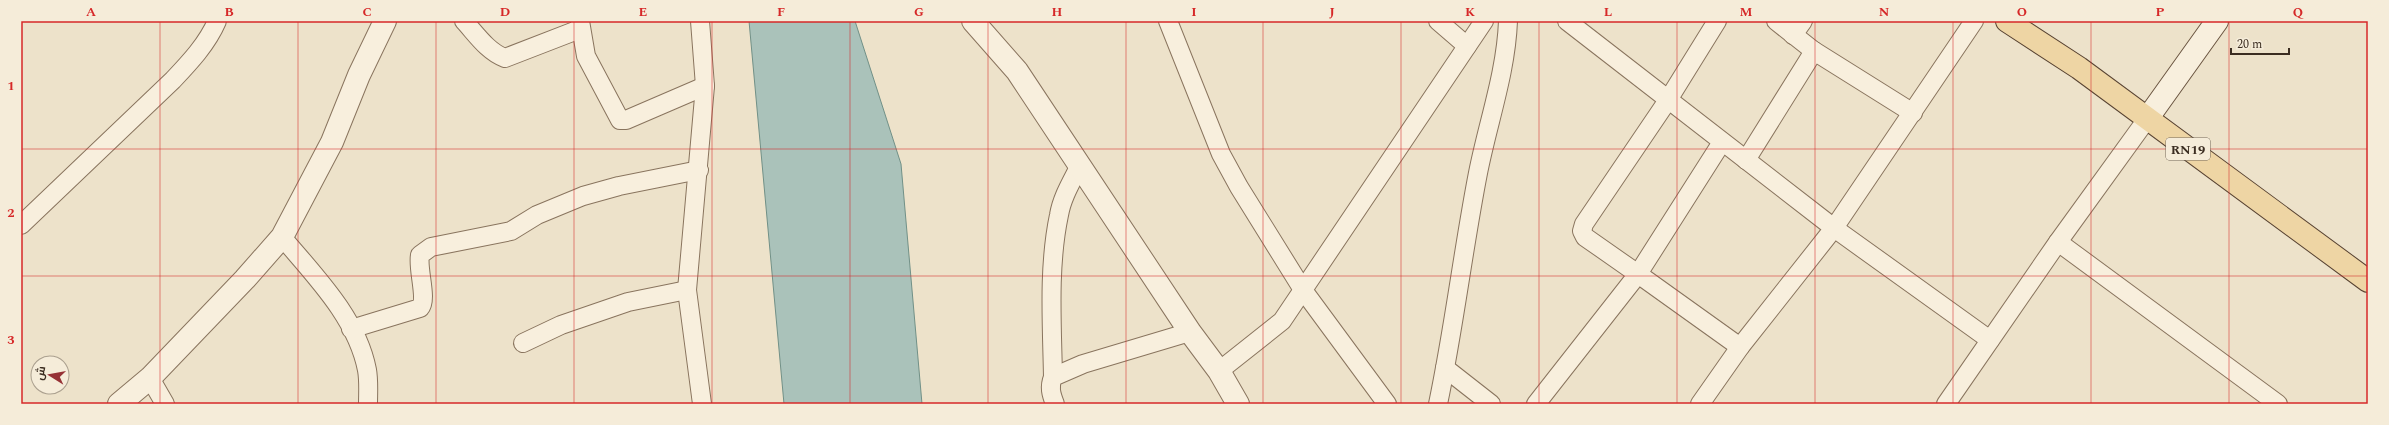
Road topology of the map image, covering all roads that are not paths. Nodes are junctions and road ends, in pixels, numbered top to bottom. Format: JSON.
{"nodes":[{"id":1,"x":217,"y":21,"type":"edge"},
{"id":2,"x":386,"y":21,"type":"edge"},
{"id":3,"x":464,"y":21,"type":"edge"},
{"id":4,"x":700,"y":21,"type":"edge"},
{"id":5,"x":973,"y":21,"type":"edge"},
{"id":6,"x":1168,"y":21,"type":"edge"},
{"id":7,"x":1438,"y":21,"type":"edge"},
{"id":8,"x":1484,"y":21,"type":"edge"},
{"id":9,"x":1508,"y":21,"type":"edge"},
{"id":10,"x":1567,"y":21,"type":"edge"},
{"id":11,"x":1717,"y":21,"type":"edge"},
{"id":12,"x":1776,"y":21,"type":"edge"},
{"id":13,"x":1974,"y":21,"type":"edge"},
{"id":14,"x":2007,"y":21,"type":"edge"},
{"id":15,"x":2217,"y":21,"type":"edge"},
{"id":16,"x":580,"y":25,"type":"edge"},
{"id":17,"x":1798,"y":28,"type":"edge"},
{"id":18,"x":1467,"y":46,"type":"junction"},
{"id":19,"x":1814,"y":51,"type":"junction"},
{"id":20,"x":705,"y":86,"type":"junction"},
{"id":21,"x":1668,"y":100,"type":"junction"},
{"id":22,"x":1914,"y":113,"type":"junction"},
{"id":23,"x":2148,"y":120,"type":"junction"},
{"id":24,"x":1722,"y":142,"type":"junction"},
{"id":25,"x":1746,"y":160,"type":"junction"},
{"id":26,"x":1080,"y":164,"type":"junction"},
{"id":27,"x":699,"y":170,"type":"junction"},
{"id":28,"x":21,"y":225,"type":"edge"},
{"id":29,"x":1834,"y":228,"type":"junction"},
{"id":30,"x":282,"y":237,"type":"junction"},
{"id":31,"x":2058,"y":242,"type":"junction"},
{"id":32,"x":1638,"y":274,"type":"junction"},
{"id":33,"x":2368,"y":281,"type":"edge"},
{"id":34,"x":687,"y":290,"type":"junction"},
{"id":35,"x":1303,"y":290,"type":"junction"},
{"id":36,"x":351,"y":329,"type":"junction"},
{"id":37,"x":1190,"y":332,"type":"junction"},
{"id":38,"x":1990,"y":340,"type":"junction"},
{"id":39,"x":523,"y":343,"type":"dead end"},
{"id":40,"x":1740,"y":347,"type":"junction"},
{"id":41,"x":1445,"y":368,"type":"junction"},
{"id":42,"x":1219,"y":371,"type":"junction"},
{"id":43,"x":1053,"y":377,"type":"junction"},
{"id":44,"x":150,"y":378,"type":"junction"},
{"id":45,"x":119,"y":404,"type":"edge"},
{"id":46,"x":165,"y":404,"type":"edge"},
{"id":47,"x":368,"y":404,"type":"edge"},
{"id":48,"x":702,"y":404,"type":"edge"},
{"id":49,"x":1056,"y":404,"type":"edge"},
{"id":50,"x":1238,"y":404,"type":"edge"},
{"id":51,"x":1387,"y":404,"type":"edge"},
{"id":52,"x":1438,"y":404,"type":"edge"},
{"id":53,"x":1491,"y":404,"type":"edge"},
{"id":54,"x":1536,"y":404,"type":"edge"},
{"id":55,"x":1700,"y":404,"type":"edge"},
{"id":56,"x":1946,"y":404,"type":"edge"},
{"id":57,"x":2278,"y":404,"type":"edge"}],
"edges":[{"from":1,"to":28,"type":"street"},
{"from":2,"to":30,"type":"street"},
{"from":3,"to":16,"type":"street"},
{"from":4,"to":20,"type":"street"},
{"from":5,"to":26,"type":"street"},
{"from":6,"to":35,"type":"street"},
{"from":7,"to":18,"type":"street"},
{"from":8,"to":18,"type":"street"},
{"from":9,"to":41,"type":"street"},
{"from":10,"to":21,"type":"street"},
{"from":11,"to":21,"type":"street"},
{"from":12,"to":17,"type":"street"},
{"from":13,"to":22,"type":"street"},
{"from":14,"to":23,"type":"main road","number":"RN19"},
{"from":15,"to":23,"type":"street"},
{"from":16,"to":20,"type":"street"},
{"from":17,"to":19,"type":"street"},
{"from":18,"to":35,"type":"street"},
{"from":19,"to":22,"type":"street"},
{"from":19,"to":25,"type":"street"},
{"from":20,"to":27,"type":"street"},
{"from":21,"to":24,"type":"street"},
{"from":21,"to":32,"type":"street"},
{"from":22,"to":29,"type":"street"},
{"from":23,"to":31,"type":"street"},
{"from":23,"to":33,"type":"main road","number":"RN19"},
{"from":24,"to":25,"type":"street"},
{"from":24,"to":32,"type":"street"},
{"from":25,"to":29,"type":"street"},
{"from":26,"to":37,"type":"street"},
{"from":26,"to":43,"type":"street"},
{"from":27,"to":34,"type":"street"},
{"from":27,"to":36,"type":"street"},
{"from":29,"to":38,"type":"street"},
{"from":29,"to":40,"type":"street"},
{"from":30,"to":36,"type":"street"},
{"from":30,"to":44,"type":"street"},
{"from":31,"to":38,"type":"street"},
{"from":31,"to":57,"type":"street"},
{"from":32,"to":40,"type":"street"},
{"from":32,"to":54,"type":"street"},
{"from":34,"to":39,"type":"street"},
{"from":34,"to":48,"type":"street"},
{"from":35,"to":42,"type":"street"},
{"from":35,"to":51,"type":"street"},
{"from":36,"to":47,"type":"street"},
{"from":37,"to":42,"type":"street"},
{"from":37,"to":43,"type":"street"},
{"from":38,"to":56,"type":"street"},
{"from":40,"to":55,"type":"street"},
{"from":41,"to":52,"type":"street"},
{"from":41,"to":53,"type":"street"},
{"from":42,"to":50,"type":"street"},
{"from":43,"to":49,"type":"street"},
{"from":44,"to":45,"type":"street"},
{"from":44,"to":46,"type":"street"}]}
